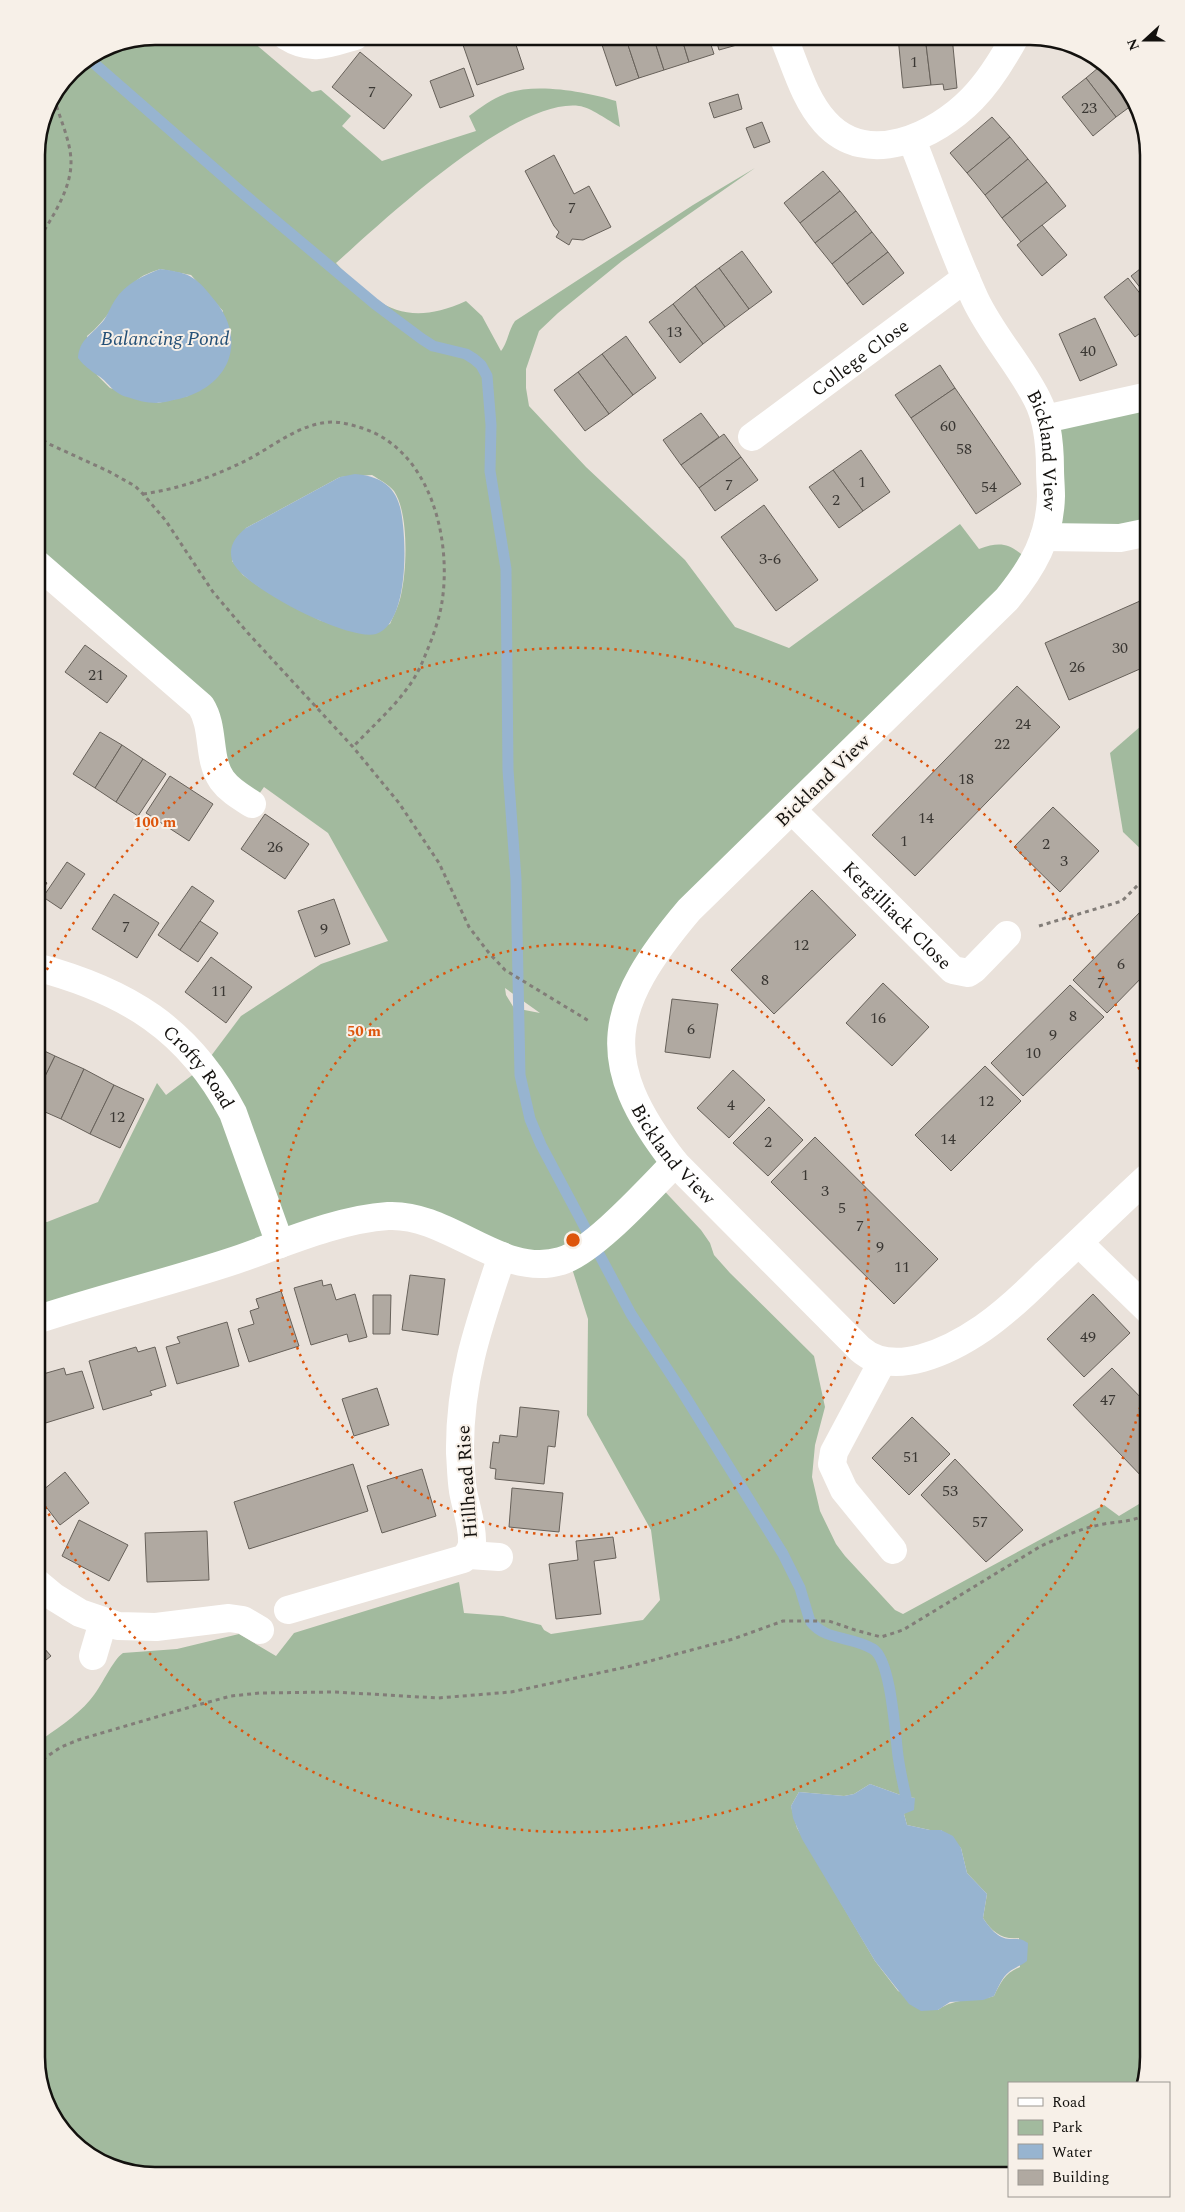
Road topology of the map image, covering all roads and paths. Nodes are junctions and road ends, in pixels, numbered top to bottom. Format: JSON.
{"nodes":[{"id":1,"x":303,"y":45,"type":"edge"},
{"id":2,"x":324,"y":45,"type":"edge"},
{"id":3,"x":787,"y":45,"type":"edge"},
{"id":4,"x":1010,"y":45,"type":"edge"},
{"id":5,"x":57,"y":106,"type":"edge"},
{"id":6,"x":912,"y":140,"type":"junction"},
{"id":7,"x":45,"y":229,"type":"edge"},
{"id":8,"x":966,"y":278,"type":"junction"},
{"id":9,"x":1140,"y":398,"type":"edge"},
{"id":10,"x":1045,"y":419,"type":"junction"},
{"id":11,"x":752,"y":437,"type":"dead end"},
{"id":12,"x":45,"y":442,"type":"edge"},
{"id":13,"x":143,"y":494,"type":"junction"},
{"id":14,"x":1140,"y":534,"type":"edge"},
{"id":15,"x":1044,"y":536,"type":"junction"},
{"id":16,"x":45,"y":572,"type":"edge"},
{"id":17,"x":353,"y":747,"type":"junction"},
{"id":18,"x":252,"y":804,"type":"dead end"},
{"id":19,"x":792,"y":810,"type":"junction"},
{"id":20,"x":1140,"y":883,"type":"edge"},
{"id":21,"x":1007,"y":935,"type":"joint"},
{"id":22,"x":45,"y":970,"type":"edge"},
{"id":23,"x":620,"y":1040,"type":"junction"},
{"id":24,"x":675,"y":1163,"type":"junction"},
{"id":25,"x":1140,"y":1184,"type":"edge"},
{"id":26,"x":1079,"y":1242,"type":"junction"},
{"id":27,"x":280,"y":1244,"type":"junction"},
{"id":28,"x":502,"y":1256,"type":"junction"},
{"id":29,"x":1140,"y":1302,"type":"edge"},
{"id":30,"x":45,"y":1317,"type":"edge"},
{"id":31,"x":882,"y":1362,"type":"junction"},
{"id":32,"x":1140,"y":1517,"type":"edge"},
{"id":33,"x":893,"y":1550,"type":"dead end"},
{"id":34,"x":469,"y":1555,"type":"junction"},
{"id":35,"x":499,"y":1558,"type":"dead end"},
{"id":36,"x":45,"y":1590,"type":"edge"},
{"id":37,"x":288,"y":1610,"type":"dead end"},
{"id":38,"x":103,"y":1622,"type":"junction"},
{"id":39,"x":260,"y":1630,"type":"dead end"},
{"id":40,"x":93,"y":1656,"type":"dead end"},
{"id":41,"x":45,"y":1758,"type":"edge"}],
"edges":[{"from":1,"to":2,"type":"street"},
{"from":3,"to":6,"type":"street"},
{"from":4,"to":6,"type":"street"},
{"from":5,"to":7,"type":"path"},
{"from":6,"to":8,"type":"street","name":"Bickland View"},
{"from":8,"to":10,"type":"street","name":"Bickland View"},
{"from":8,"to":11,"type":"street","name":"College Close"},
{"from":9,"to":10,"type":"street"},
{"from":10,"to":15,"type":"street","name":"Bickland View"},
{"from":12,"to":13,"type":"path"},
{"from":13,"to":17,"type":"path"},
{"from":13,"to":17,"type":"path"},
{"from":14,"to":15,"type":"street"},
{"from":15,"to":19,"type":"street","name":"Bickland View"},
{"from":16,"to":18,"type":"street"},
{"from":17,"to":23,"type":"path"},
{"from":19,"to":21,"type":"street","name":"Kergilliack Close"},
{"from":19,"to":23,"type":"street","name":"Bickland View"},
{"from":20,"to":21,"type":"path"},
{"from":22,"to":27,"type":"street","name":"Crofty Road"},
{"from":23,"to":24,"type":"street","name":"Bickland View"},
{"from":24,"to":28,"type":"street"},
{"from":24,"to":31,"type":"street","name":"Bickland View"},
{"from":25,"to":26,"type":"street"},
{"from":26,"to":29,"type":"street"},
{"from":26,"to":31,"type":"street"},
{"from":27,"to":28,"type":"street"},
{"from":27,"to":30,"type":"street"},
{"from":28,"to":34,"type":"street","name":"Hillhead Rise"},
{"from":31,"to":33,"type":"street"},
{"from":32,"to":41,"type":"path"},
{"from":34,"to":35,"type":"street"},
{"from":34,"to":37,"type":"street","name":"Hillhead Rise"},
{"from":36,"to":38,"type":"street"},
{"from":38,"to":39,"type":"street"},
{"from":38,"to":40,"type":"street"}]}
